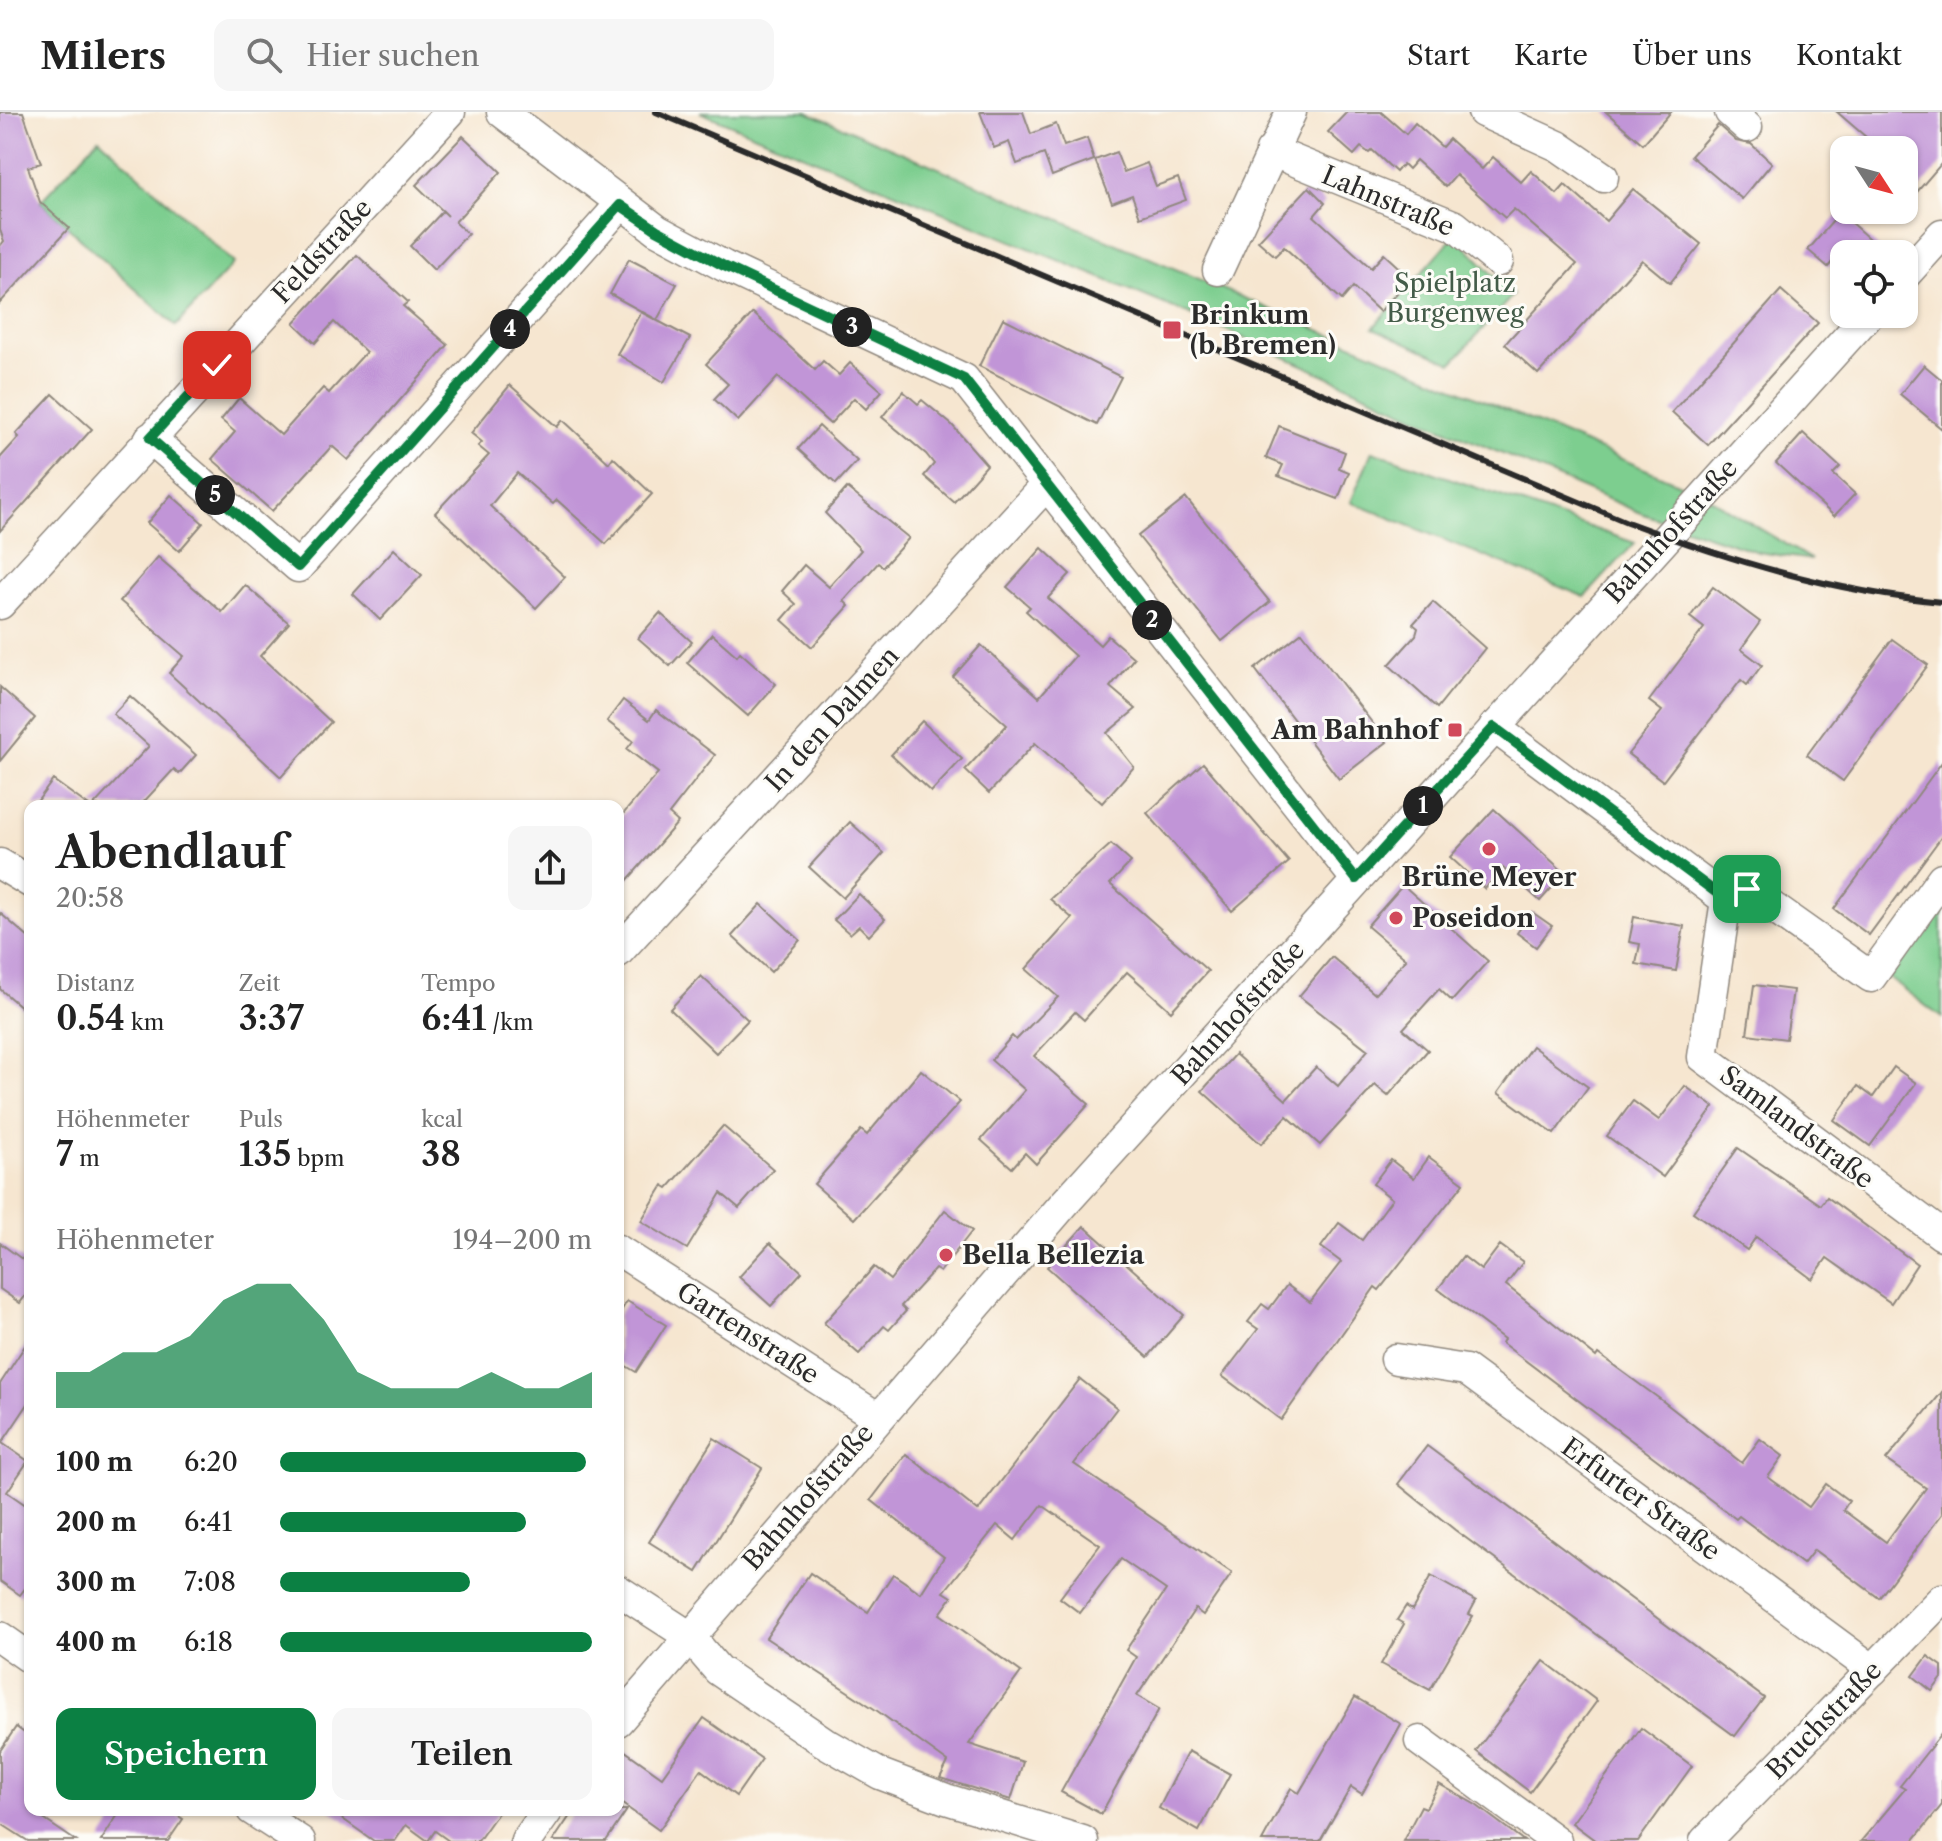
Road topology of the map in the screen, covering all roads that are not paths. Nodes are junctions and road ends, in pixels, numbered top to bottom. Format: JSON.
{"nodes":[{"id":1,"x":450,"y":112,"type":"edge"},
{"id":2,"x":502,"y":112,"type":"edge"},
{"id":3,"x":1291,"y":112,"type":"edge"},
{"id":4,"x":1483,"y":112,"type":"edge"},
{"id":5,"x":1271,"y":151,"type":"junction"},
{"id":6,"x":1603,"y":177,"type":"dead end"},
{"id":7,"x":620,"y":205,"type":"junction"},
{"id":8,"x":1942,"y":234,"type":"edge"},
{"id":9,"x":1498,"y":261,"type":"dead end"},
{"id":10,"x":1918,"y":261,"type":"edge"},
{"id":11,"x":1218,"y":270,"type":"dead end"},
{"id":12,"x":1856,"y":328,"type":"edge"},
{"id":13,"x":150,"y":438,"type":"junction"},
{"id":14,"x":1046,"y":485,"type":"junction"},
{"id":15,"x":0,"y":604,"type":"edge"},
{"id":16,"x":1494,"y":727,"type":"junction"},
{"id":17,"x":0,"y":864,"type":"edge"},
{"id":18,"x":24,"y":878,"type":"edge"},
{"id":19,"x":1942,"y":878,"type":"edge"},
{"id":20,"x":1356,"y":879,"type":"junction"},
{"id":21,"x":1726,"y":900,"type":"junction"},
{"id":22,"x":624,"y":945,"type":"edge"},
{"id":23,"x":1942,"y":1235,"type":"edge"},
{"id":24,"x":624,"y":1254,"type":"edge"},
{"id":25,"x":1396,"y":1359,"type":"dead end"},
{"id":26,"x":877,"y":1417,"type":"junction"},
{"id":27,"x":624,"y":1594,"type":"edge"},
{"id":28,"x":1942,"y":1599,"type":"edge"},
{"id":29,"x":689,"y":1636,"type":"junction"},
{"id":30,"x":0,"y":1637,"type":"edge"},
{"id":31,"x":24,"y":1654,"type":"edge"},
{"id":32,"x":1873,"y":1670,"type":"junction"},
{"id":33,"x":624,"y":1714,"type":"edge"},
{"id":34,"x":1420,"y":1741,"type":"dead end"},
{"id":35,"x":261,"y":1816,"type":"edge"},
{"id":36,"x":544,"y":1816,"type":"edge"},
{"id":37,"x":300,"y":1841,"type":"edge"},
{"id":38,"x":526,"y":1841,"type":"edge"},
{"id":39,"x":1083,"y":1841,"type":"edge"},
{"id":40,"x":1556,"y":1841,"type":"edge"},
{"id":41,"x":1705,"y":1841,"type":"edge"}],
"edges":[{"from":1,"to":13,"type":"street","name":"Feldstraße"},
{"from":2,"to":7,"type":"street"},
{"from":3,"to":5,"type":"street"},
{"from":4,"to":6,"type":"street"},
{"from":5,"to":9,"type":"street","name":"Lahnstraße"},
{"from":5,"to":11,"type":"street"},
{"from":7,"to":13,"type":"street"},
{"from":7,"to":14,"type":"street"},
{"from":8,"to":10,"type":"street"},
{"from":12,"to":16,"type":"street","name":"Bahnhofstraße"},
{"from":13,"to":15,"type":"street","name":"Feldstraße"},
{"from":14,"to":20,"type":"street"},
{"from":14,"to":22,"type":"street","name":"In den Dalmen"},
{"from":16,"to":20,"type":"street","name":"Bahnhofstraße"},
{"from":16,"to":21,"type":"street"},
{"from":17,"to":18,"type":"street"},
{"from":19,"to":21,"type":"street"},
{"from":20,"to":26,"type":"street","name":"Bahnhofstraße"},
{"from":21,"to":23,"type":"street","name":"Samlandstraße"},
{"from":24,"to":26,"type":"street","name":"Gartenstraße"},
{"from":25,"to":32,"type":"street","name":"Erfurter Straße"},
{"from":26,"to":29,"type":"street","name":"Bahnhofstraße"},
{"from":27,"to":29,"type":"street"},
{"from":28,"to":32,"type":"street","name":"Bruchstraße"},
{"from":29,"to":33,"type":"street","name":"Bahnhofstraße"},
{"from":29,"to":39,"type":"street"},
{"from":30,"to":31,"type":"street"},
{"from":32,"to":41,"type":"street","name":"Bruchstraße"},
{"from":34,"to":40,"type":"street"},
{"from":35,"to":37,"type":"street"},
{"from":36,"to":38,"type":"street"}]}
